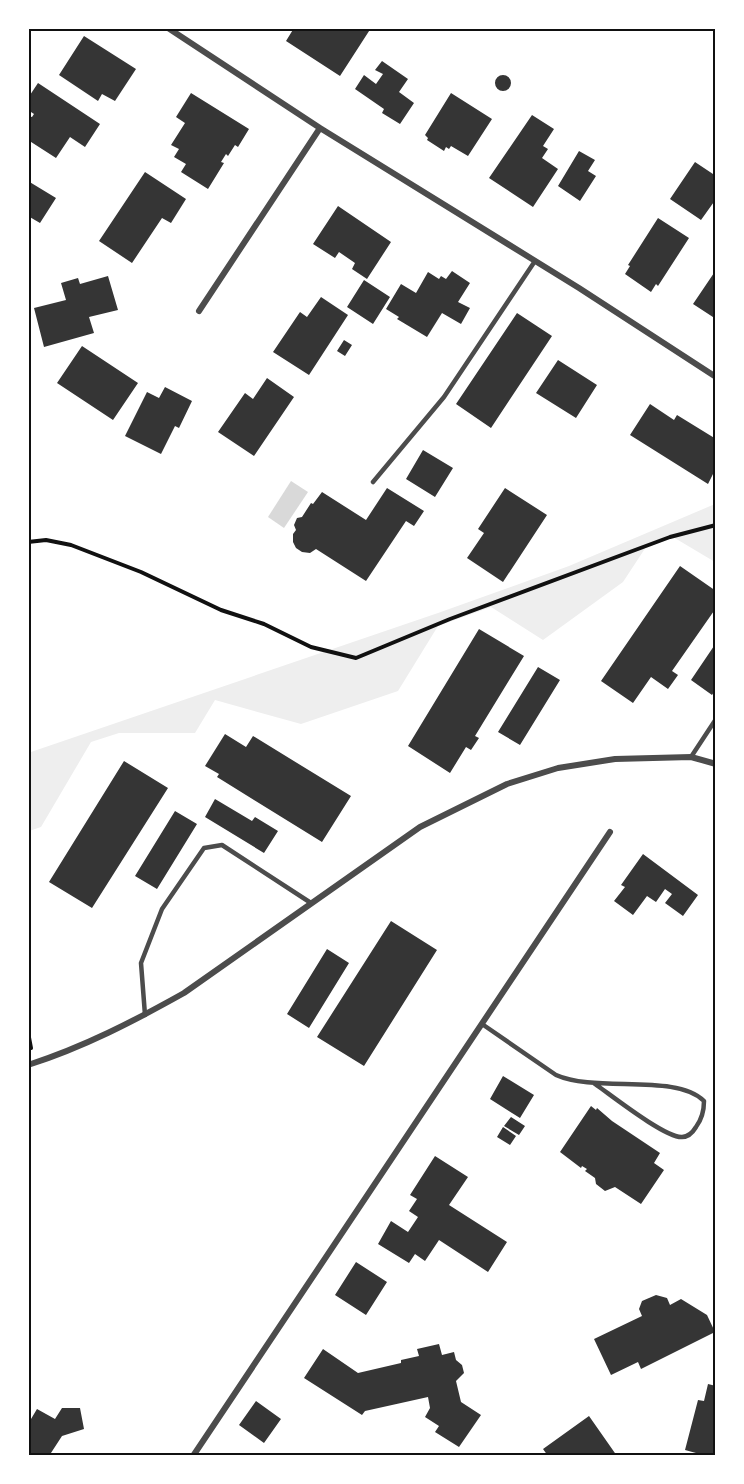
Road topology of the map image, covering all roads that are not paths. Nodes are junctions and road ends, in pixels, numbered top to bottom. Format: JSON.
{"nodes":[{"id":1,"x":168,"y":28,"type":"edge"},
{"id":2,"x":320,"y":128,"type":"junction"},
{"id":3,"x":535,"y":261,"type":"junction"},
{"id":4,"x":199,"y":311,"type":"dead end"},
{"id":5,"x":716,"y":377,"type":"edge"},
{"id":6,"x":373,"y":482,"type":"dead end"},
{"id":7,"x":716,"y":719,"type":"edge"},
{"id":8,"x":691,"y":757,"type":"junction"},
{"id":9,"x":716,"y":764,"type":"edge"},
{"id":10,"x":610,"y":832,"type":"dead end"},
{"id":11,"x":311,"y":903,"type":"junction"},
{"id":12,"x":145,"y":1015,"type":"junction"},
{"id":13,"x":482,"y":1024,"type":"junction"},
{"id":14,"x":28,"y":1065,"type":"edge"},
{"id":15,"x":596,"y":1084,"type":"junction"},
{"id":16,"x":194,"y":1455,"type":"edge"}],
"edges":[{"from":1,"to":2,"type":"street"},
{"from":2,"to":3,"type":"street"},
{"from":2,"to":4,"type":"street"},
{"from":3,"to":5,"type":"street"},
{"from":3,"to":6,"type":"lane"},
{"from":7,"to":8,"type":"lane"},
{"from":8,"to":9,"type":"street"},
{"from":8,"to":11,"type":"street"},
{"from":10,"to":13,"type":"street"},
{"from":11,"to":12,"type":"street"},
{"from":11,"to":12,"type":"lane"},
{"from":12,"to":14,"type":"street"},
{"from":13,"to":15,"type":"lane"},
{"from":13,"to":16,"type":"street"},
{"from":15,"to":15,"type":"lane"}]}
